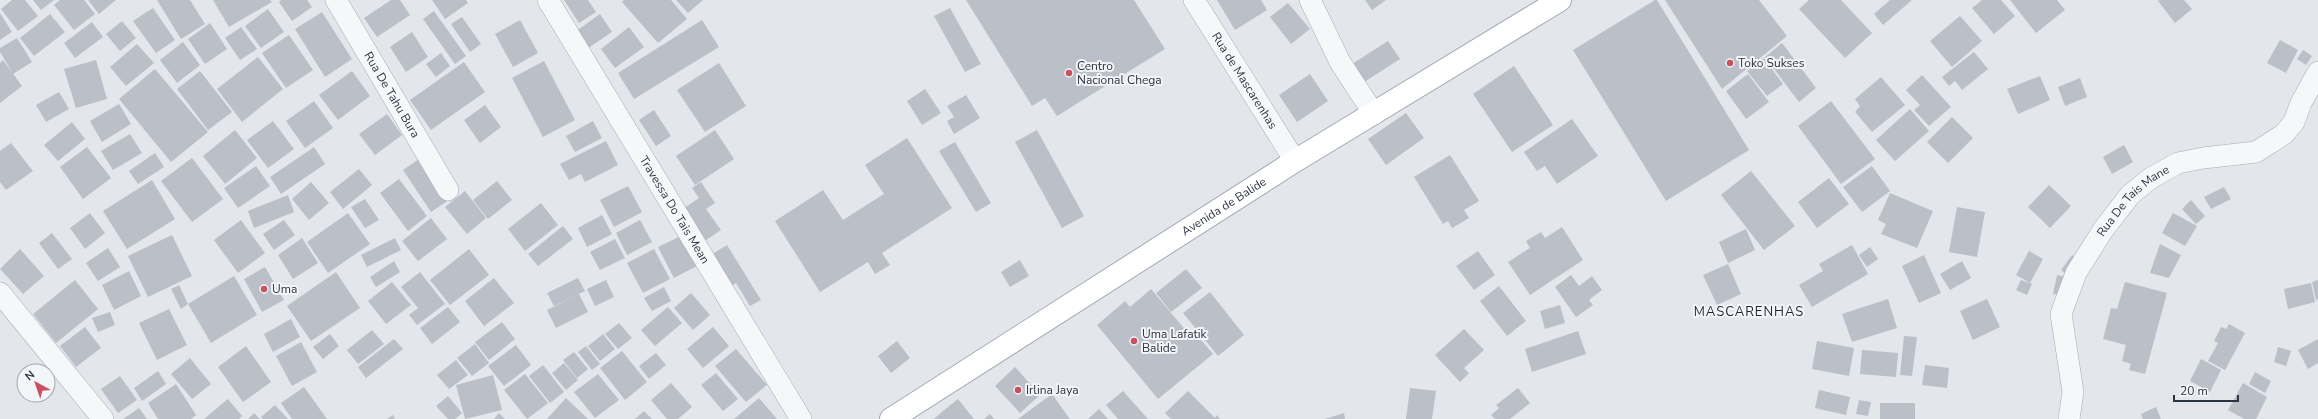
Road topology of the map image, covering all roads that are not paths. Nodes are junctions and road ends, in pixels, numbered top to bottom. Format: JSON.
{"nodes":[{"id":1,"x":336,"y":0,"type":"edge"},
{"id":2,"x":548,"y":0,"type":"edge"},
{"id":3,"x":1194,"y":0,"type":"edge"},
{"id":4,"x":1310,"y":0,"type":"edge"},
{"id":5,"x":1560,"y":0,"type":"edge"},
{"id":6,"x":2318,"y":72,"type":"edge"},
{"id":7,"x":1374,"y":114,"type":"junction"},
{"id":8,"x":1295,"y":161,"type":"junction"},
{"id":9,"x":448,"y":190,"type":"dead end"},
{"id":10,"x":0,"y":293,"type":"edge"},
{"id":11,"x":103,"y":419,"type":"edge"},
{"id":12,"x":801,"y":419,"type":"edge"},
{"id":13,"x":892,"y":419,"type":"edge"},
{"id":14,"x":2069,"y":419,"type":"edge"}],
"edges":[{"from":1,"to":9,"type":"street","name":"Rua De Tahu Bura"},
{"from":2,"to":12,"type":"street","name":"Travessa Do Tais Mean"},
{"from":3,"to":8,"type":"street","name":"Rua de Mascarenhas"},
{"from":4,"to":7,"type":"street"},
{"from":5,"to":7,"type":"main road","name":"Avenida de Balide"},
{"from":6,"to":14,"type":"street","name":"Rua De Tais Mane"},
{"from":7,"to":8,"type":"main road","name":"Avenida de Balide"},
{"from":8,"to":13,"type":"main road","name":"Avenida de Balide"},
{"from":10,"to":11,"type":"street"}]}
